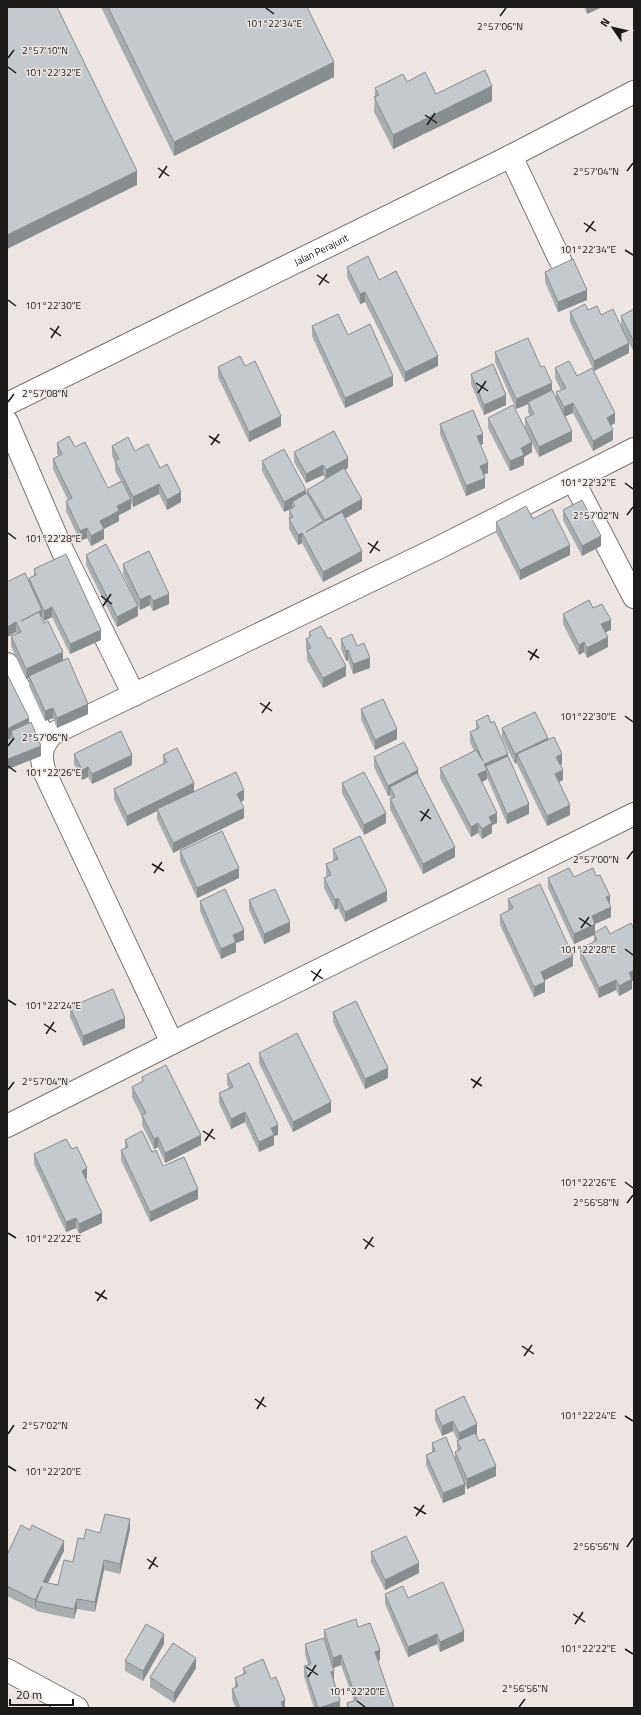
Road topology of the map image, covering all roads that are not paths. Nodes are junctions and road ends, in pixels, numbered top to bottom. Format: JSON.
{"nodes":[{"id":1,"x":634,"y":92,"type":"edge"},
{"id":2,"x":511,"y":156,"type":"junction"},
{"id":3,"x":560,"y":260,"type":"dead end"},
{"id":4,"x":7,"y":404,"type":"edge"},
{"id":5,"x":7,"y":422,"type":"edge"},
{"id":6,"x":634,"y":449,"type":"edge"},
{"id":7,"x":573,"y":480,"type":"junction"},
{"id":8,"x":634,"y":597,"type":"edge"},
{"id":9,"x":7,"y":664,"type":"edge"},
{"id":10,"x":134,"y":695,"type":"junction"},
{"id":11,"x":46,"y":741,"type":"junction"},
{"id":12,"x":634,"y":814,"type":"edge"},
{"id":13,"x":172,"y":1043,"type":"junction"},
{"id":14,"x":7,"y":1126,"type":"edge"},
{"id":15,"x":7,"y":1670,"type":"edge"},
{"id":16,"x":67,"y":1706,"type":"edge"}],
"edges":[{"from":1,"to":2,"type":"street","name":"Jalan Perajurit"},
{"from":2,"to":3,"type":"street"},
{"from":2,"to":4,"type":"street","name":"Jalan Perajurit"},
{"from":5,"to":10,"type":"street"},
{"from":6,"to":7,"type":"street"},
{"from":7,"to":8,"type":"street"},
{"from":7,"to":10,"type":"street"},
{"from":9,"to":11,"type":"street"},
{"from":10,"to":11,"type":"street"},
{"from":11,"to":13,"type":"street"},
{"from":12,"to":13,"type":"street"},
{"from":13,"to":14,"type":"street"},
{"from":15,"to":16,"type":"street"}]}
